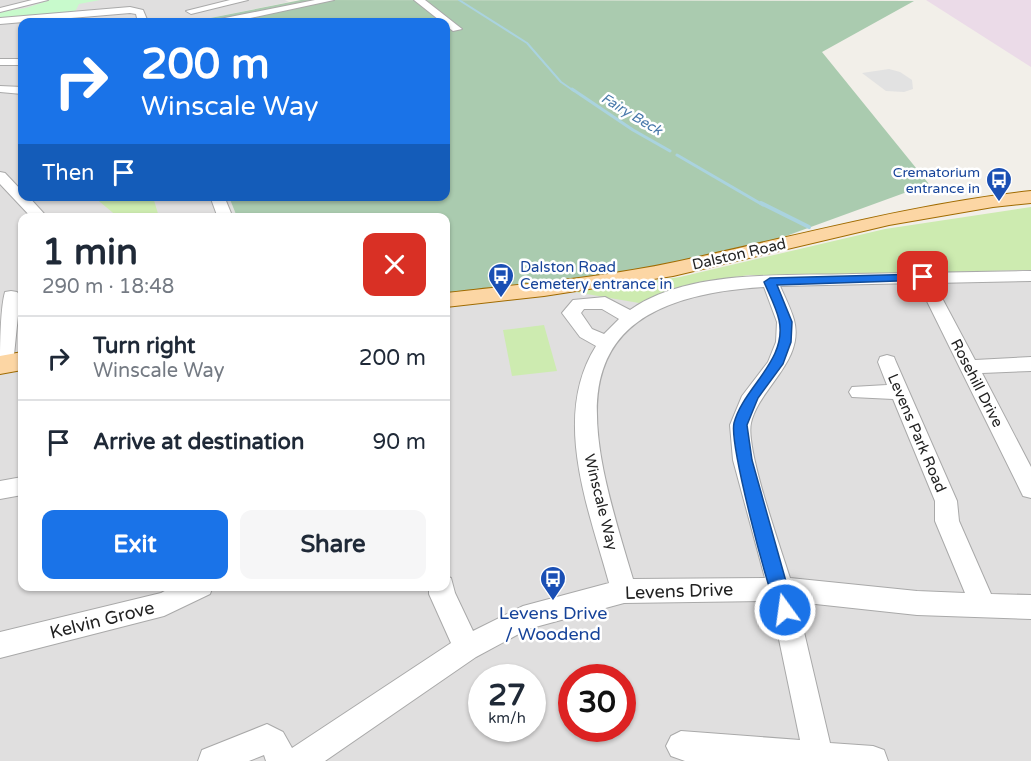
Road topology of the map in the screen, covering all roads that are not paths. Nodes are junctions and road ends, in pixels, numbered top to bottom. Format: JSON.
{"nodes":[{"id":1,"x":43,"y":0,"type":"edge"},
{"id":2,"x":243,"y":0,"type":"edge"},
{"id":3,"x":329,"y":0,"type":"edge"},
{"id":4,"x":419,"y":0,"type":"edge"},
{"id":5,"x":141,"y":1,"type":"edge"},
{"id":6,"x":256,"y":9,"type":"dead end"},
{"id":7,"x":0,"y":10,"type":"edge"},
{"id":8,"x":133,"y":10,"type":"junction"},
{"id":9,"x":191,"y":11,"type":"dead end"},
{"id":10,"x":82,"y":18,"type":"edge"},
{"id":11,"x":143,"y":18,"type":"edge"},
{"id":12,"x":240,"y":18,"type":"edge"},
{"id":13,"x":443,"y":18,"type":"edge"},
{"id":14,"x":18,"y":20,"type":"edge"},
{"id":15,"x":0,"y":21,"type":"edge"},
{"id":16,"x":450,"y":24,"type":"edge"},
{"id":17,"x":457,"y":29,"type":"dead end"},
{"id":18,"x":0,"y":62,"type":"edge"},
{"id":19,"x":18,"y":62,"type":"edge"},
{"id":20,"x":18,"y":174,"type":"edge"},
{"id":21,"x":2,"y":178,"type":"edge"},
{"id":22,"x":18,"y":194,"type":"edge"},
{"id":23,"x":1031,"y":196,"type":"edge"},
{"id":24,"x":24,"y":201,"type":"edge"},
{"id":25,"x":36,"y":213,"type":"edge"},
{"id":26,"x":1031,"y":276,"type":"edge"},
{"id":27,"x":923,"y":277,"type":"junction"},
{"id":28,"x":770,"y":282,"type":"junction"},
{"id":29,"x":11,"y":296,"type":"edge"},
{"id":30,"x":450,"y":300,"type":"edge"},
{"id":31,"x":631,"y":318,"type":"junction"},
{"id":32,"x":606,"y":343,"type":"junction"},
{"id":33,"x":887,"y":362,"type":"dead end"},
{"id":34,"x":8,"y":364,"type":"edge"},
{"id":35,"x":1031,"y":364,"type":"edge"},
{"id":36,"x":969,"y":367,"type":"junction"},
{"id":37,"x":859,"y":392,"type":"dead end"},
{"id":38,"x":900,"y":392,"type":"junction"},
{"id":39,"x":18,"y":487,"type":"edge"},
{"id":40,"x":1031,"y":489,"type":"edge"},
{"id":41,"x":0,"y":490,"type":"edge"},
{"id":42,"x":781,"y":589,"type":"junction"},
{"id":43,"x":191,"y":591,"type":"edge"},
{"id":44,"x":442,"y":591,"type":"edge"},
{"id":45,"x":624,"y":591,"type":"junction"},
{"id":46,"x":983,"y":605,"type":"junction"},
{"id":47,"x":1031,"y":607,"type":"edge"},
{"id":48,"x":0,"y":645,"type":"edge"},
{"id":49,"x":467,"y":648,"type":"junction"},
{"id":50,"x":681,"y":747,"type":"dead end"},
{"id":51,"x":818,"y":756,"type":"junction"},
{"id":52,"x":213,"y":761,"type":"edge"},
{"id":53,"x":281,"y":761,"type":"edge"},
{"id":54,"x":299,"y":761,"type":"edge"},
{"id":55,"x":873,"y":761,"type":"edge"}],
"edges":[{"from":1,"to":7,"type":"street"},
{"from":2,"to":6,"type":"street"},
{"from":2,"to":9,"type":"street"},
{"from":3,"to":12,"type":"street"},
{"from":4,"to":13,"type":"street"},
{"from":5,"to":8,"type":"street"},
{"from":8,"to":10,"type":"street"},
{"from":8,"to":11,"type":"street"},
{"from":14,"to":15,"type":"street"},
{"from":16,"to":17,"type":"street"},
{"from":18,"to":19,"type":"street"},
{"from":20,"to":21,"type":"street"},
{"from":21,"to":22,"type":"street"},
{"from":23,"to":30,"type":"main road","name":"Dalston Road"},
{"from":24,"to":25,"type":"street"},
{"from":26,"to":27,"type":"street","name":"Winscale Way"},
{"from":27,"to":28,"type":"street","name":"Winscale Way"},
{"from":27,"to":36,"type":"street","name":"Rosehill Drive"},
{"from":28,"to":31,"type":"street","name":"Winscale Way"},
{"from":28,"to":42,"type":"street"},
{"from":29,"to":34,"type":"street"},
{"from":31,"to":32,"type":"street","name":"Winscale Way"},
{"from":31,"to":32,"type":"street"},
{"from":32,"to":45,"type":"street","name":"Winscale Way"},
{"from":33,"to":38,"type":"street","name":"Levens Park Road"},
{"from":35,"to":36,"type":"street"},
{"from":36,"to":40,"type":"street","name":"Rosehill Drive"},
{"from":37,"to":38,"type":"street"},
{"from":38,"to":46,"type":"street","name":"Levens Park Road"},
{"from":39,"to":41,"type":"street"},
{"from":42,"to":45,"type":"street","name":"Levens Drive"},
{"from":42,"to":46,"type":"street","name":"Levens Drive"},
{"from":42,"to":51,"type":"street"},
{"from":43,"to":48,"type":"street","name":"Kelvin Grove"},
{"from":44,"to":49,"type":"street"},
{"from":45,"to":49,"type":"street","name":"Levens Drive"},
{"from":46,"to":47,"type":"street","name":"Levens Drive"},
{"from":49,"to":54,"type":"street","name":"Levens Drive"},
{"from":50,"to":51,"type":"street"},
{"from":51,"to":55,"type":"street"},
{"from":52,"to":53,"type":"street"}]}
